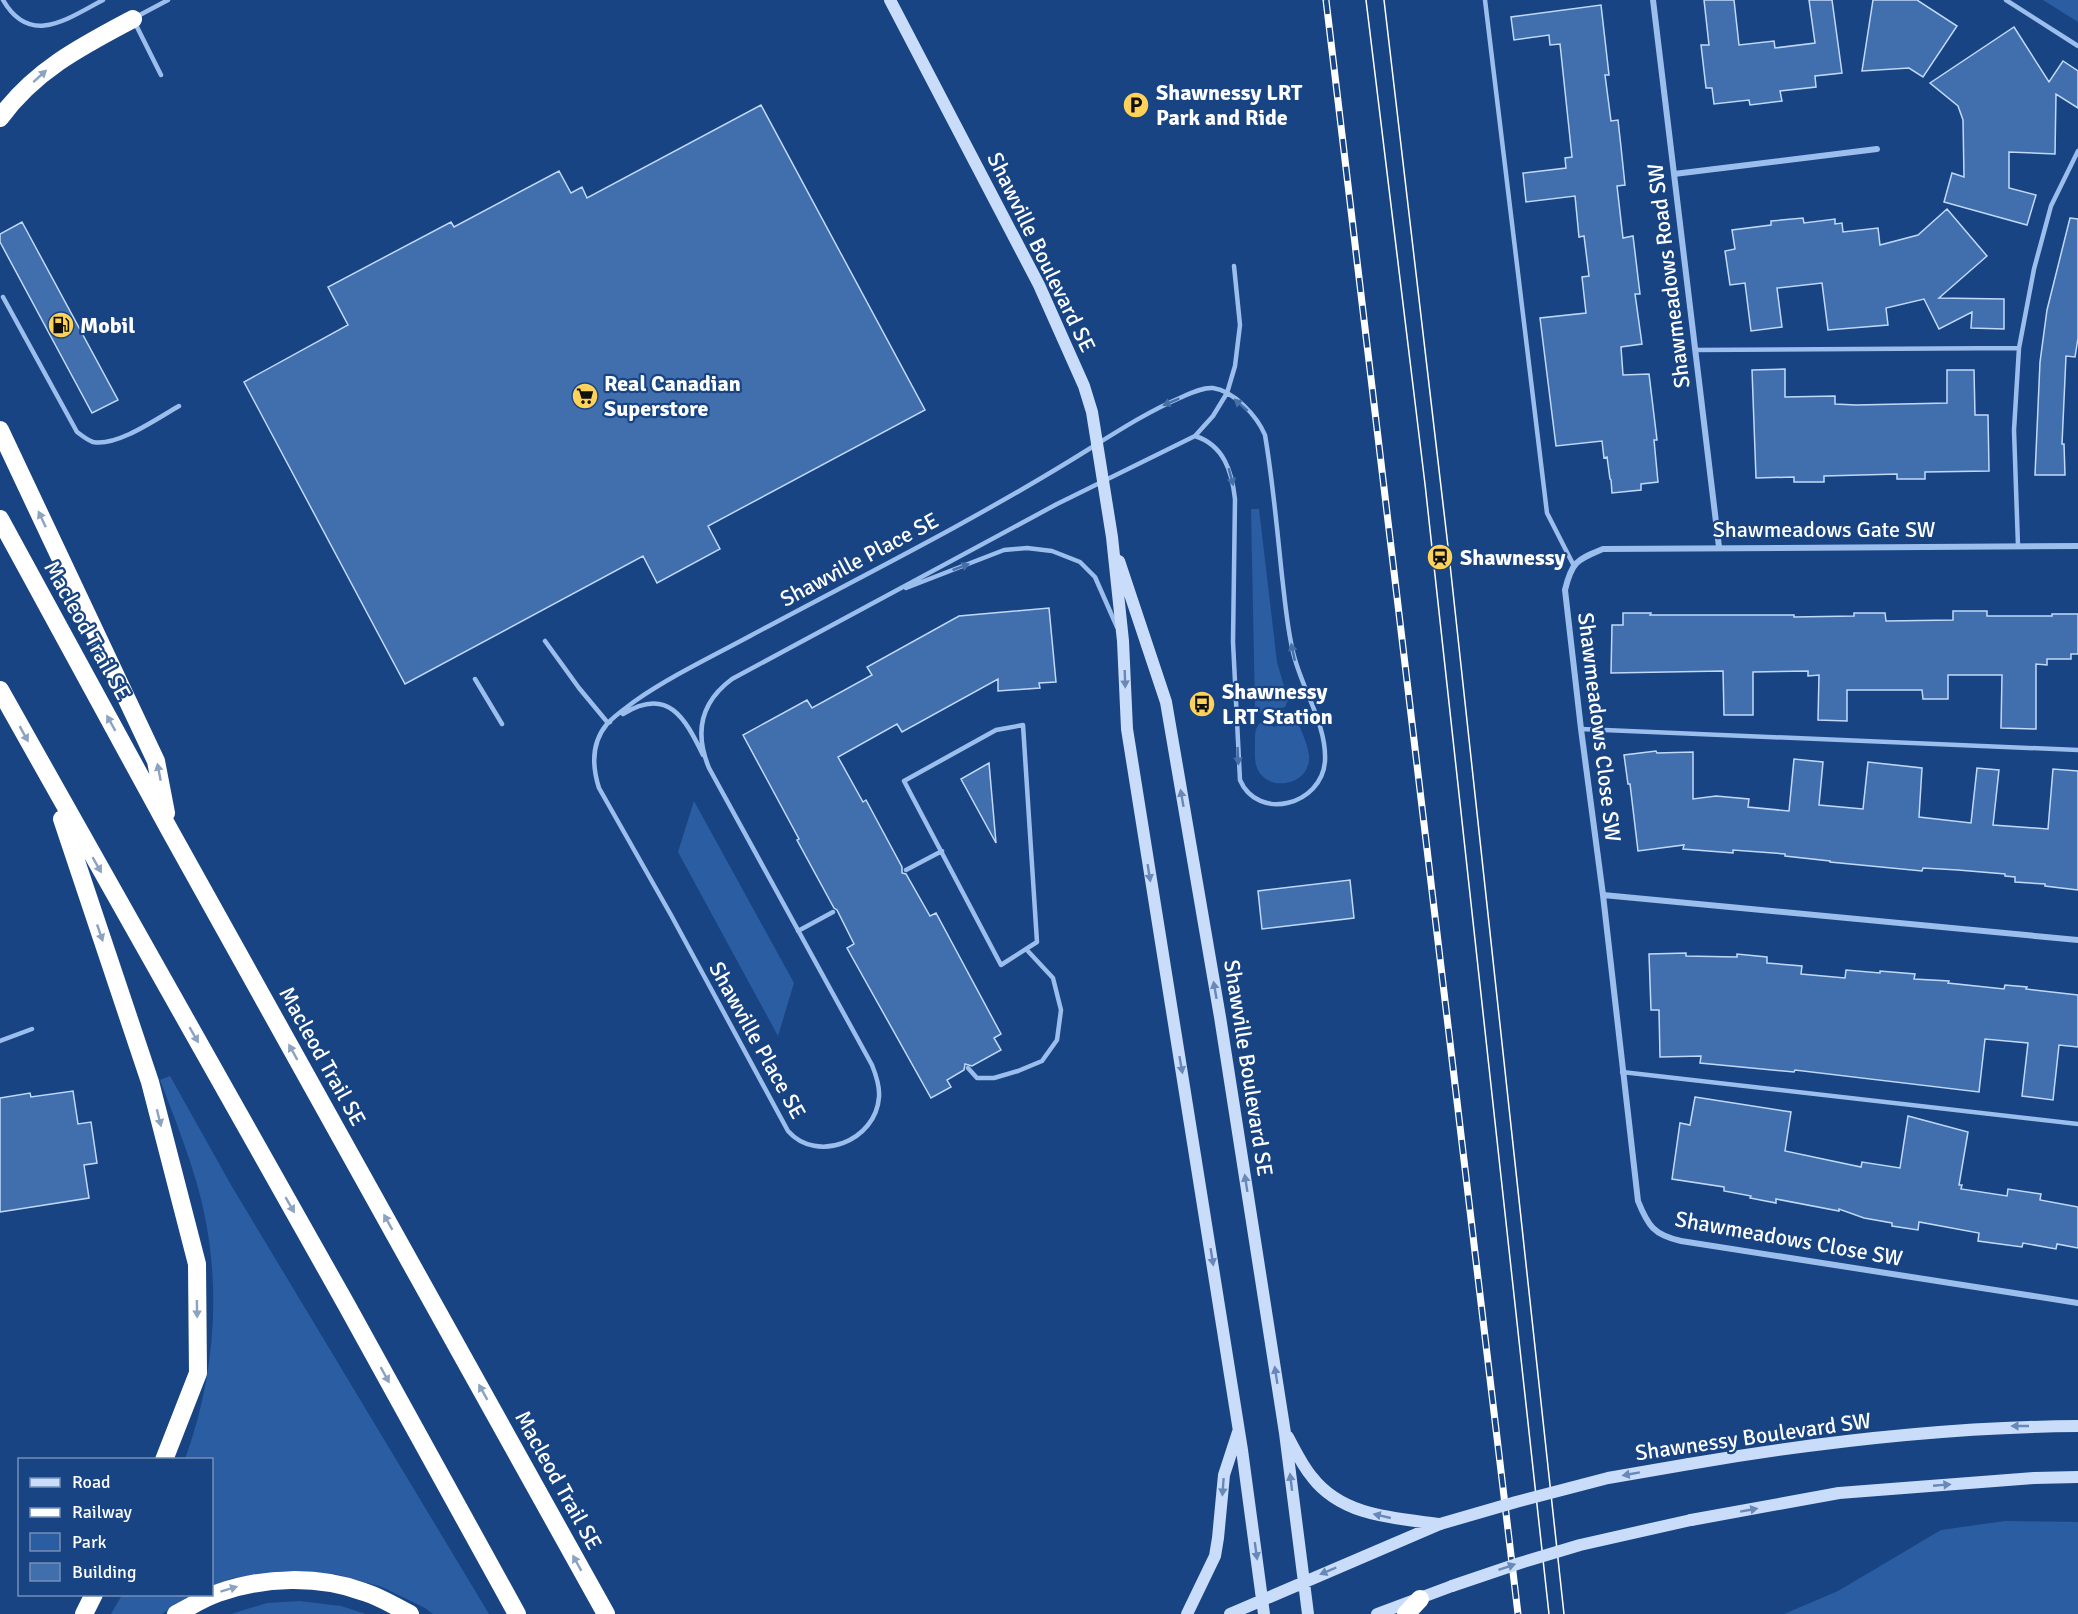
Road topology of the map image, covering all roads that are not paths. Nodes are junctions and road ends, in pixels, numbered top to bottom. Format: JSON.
{"nodes":[{"id":1,"x":3,"y":0,"type":"edge"},
{"id":2,"x":103,"y":0,"type":"edge"},
{"id":3,"x":168,"y":0,"type":"edge"},
{"id":4,"x":890,"y":0,"type":"edge"},
{"id":5,"x":1485,"y":0,"type":"edge"},
{"id":6,"x":1653,"y":0,"type":"edge"},
{"id":7,"x":2006,"y":0,"type":"edge"},
{"id":8,"x":133,"y":19,"type":"junction"},
{"id":9,"x":2078,"y":45,"type":"edge"},
{"id":10,"x":161,"y":75,"type":"dead end"},
{"id":11,"x":0,"y":118,"type":"edge"},
{"id":12,"x":1877,"y":149,"type":"dead end"},
{"id":13,"x":2078,"y":151,"type":"edge"},
{"id":14,"x":1674,"y":174,"type":"junction"},
{"id":15,"x":1234,"y":266,"type":"dead end"},
{"id":16,"x":3,"y":297,"type":"dead end"},
{"id":17,"x":2019,"y":348,"type":"junction"},
{"id":18,"x":1695,"y":350,"type":"junction"},
{"id":19,"x":1227,"y":393,"type":"junction"},
{"id":20,"x":179,"y":406,"type":"dead end"},
{"id":21,"x":0,"y":430,"type":"edge"},
{"id":22,"x":1195,"y":436,"type":"junction"},
{"id":23,"x":1096,"y":445,"type":"junction"},
{"id":24,"x":1102,"y":481,"type":"junction"},
{"id":25,"x":0,"y":519,"type":"edge"},
{"id":26,"x":1112,"y":537,"type":"junction"},
{"id":27,"x":2018,"y":546,"type":"junction"},
{"id":28,"x":2078,"y":546,"type":"edge"},
{"id":29,"x":1719,"y":547,"type":"junction"},
{"id":30,"x":1573,"y":564,"type":"junction"},
{"id":31,"x":887,"y":596,"type":"junction"},
{"id":32,"x":545,"y":641,"type":"dead end"},
{"id":33,"x":1123,"y":641,"type":"junction"},
{"id":34,"x":475,"y":679,"type":"dead end"},
{"id":35,"x":0,"y":690,"type":"edge"},
{"id":36,"x":608,"y":723,"type":"junction"},
{"id":37,"x":502,"y":724,"type":"dead end"},
{"id":38,"x":1581,"y":729,"type":"junction"},
{"id":39,"x":2078,"y":750,"type":"edge"},
{"id":40,"x":709,"y":768,"type":"junction"},
{"id":41,"x":48,"y":778,"type":"junction"},
{"id":42,"x":170,"y":829,"type":"junction"},
{"id":43,"x":942,"y":851,"type":"junction"},
{"id":44,"x":906,"y":870,"type":"dead end"},
{"id":45,"x":1604,"y":895,"type":"junction"},
{"id":46,"x":833,"y":912,"type":"dead end"},
{"id":47,"x":798,"y":931,"type":"junction"},
{"id":48,"x":2078,"y":940,"type":"edge"},
{"id":49,"x":1026,"y":949,"type":"junction"},
{"id":50,"x":32,"y":1029,"type":"dead end"},
{"id":51,"x":0,"y":1041,"type":"edge"},
{"id":52,"x":968,"y":1068,"type":"dead end"},
{"id":53,"x":1622,"y":1071,"type":"junction"},
{"id":54,"x":2078,"y":1124,"type":"edge"},
{"id":55,"x":2078,"y":1304,"type":"edge"},
{"id":56,"x":2078,"y":1426,"type":"edge"},
{"id":57,"x":1238,"y":1430,"type":"junction"},
{"id":58,"x":1285,"y":1433,"type":"junction"},
{"id":59,"x":165,"y":1458,"type":"edge"},
{"id":60,"x":2078,"y":1477,"type":"edge"},
{"id":61,"x":1440,"y":1524,"type":"junction"},
{"id":62,"x":1303,"y":1582,"type":"junction"},
{"id":63,"x":93,"y":1596,"type":"edge"},
{"id":64,"x":1262,"y":1599,"type":"junction"},
{"id":65,"x":1420,"y":1599,"type":"junction"},
{"id":66,"x":84,"y":1614,"type":"edge"},
{"id":67,"x":176,"y":1614,"type":"edge"},
{"id":68,"x":410,"y":1614,"type":"edge"},
{"id":69,"x":518,"y":1614,"type":"edge"},
{"id":70,"x":606,"y":1614,"type":"edge"},
{"id":71,"x":1187,"y":1614,"type":"edge"},
{"id":72,"x":1230,"y":1614,"type":"edge"},
{"id":73,"x":1264,"y":1614,"type":"edge"},
{"id":74,"x":1308,"y":1614,"type":"edge"},
{"id":75,"x":1377,"y":1614,"type":"edge"},
{"id":76,"x":1406,"y":1614,"type":"edge"}],
"edges":[{"from":1,"to":2,"type":"lane"},
{"from":3,"to":8,"type":"lane"},
{"from":4,"to":23,"type":"street","name":"Shawville Boulevard SE"},
{"from":5,"to":30,"type":"lane"},
{"from":6,"to":14,"type":"street","name":"Shawmeadows Road SW"},
{"from":7,"to":9,"type":"lane"},
{"from":8,"to":10,"type":"lane"},
{"from":11,"to":8,"type":"highway","one_way":true},
{"from":12,"to":14,"type":"street"},
{"from":13,"to":17,"type":"lane"},
{"from":14,"to":18,"type":"street","name":"Shawmeadows Road SW"},
{"from":15,"to":19,"type":"lane"},
{"from":16,"to":20,"type":"lane"},
{"from":17,"to":18,"type":"lane"},
{"from":17,"to":27,"type":"lane"},
{"from":18,"to":29,"type":"street","name":"Shawmeadows Road SW"},
{"from":19,"to":22,"type":"lane"},
{"from":22,"to":19,"type":"lane","one_way":true},
{"from":19,"to":23,"type":"lane","name":"Shawville Place SE","one_way":true},
{"from":42,"to":21,"type":"highway","one_way":true},
{"from":22,"to":24,"type":"lane","name":"Shawville Place SE"},
{"from":23,"to":24,"type":"street","name":"Shawville Boulevard SE"},
{"from":23,"to":36,"type":"lane","name":"Shawville Place SE"},
{"from":24,"to":26,"type":"street","name":"Shawville Boulevard SE"},
{"from":24,"to":31,"type":"lane","name":"Shawville Place SE"},
{"from":42,"to":25,"type":"highway","name":"Macleod Trail SE","one_way":true},
{"from":26,"to":33,"type":"street","name":"Shawville Boulevard SE"},
{"from":58,"to":26,"type":"street","name":"Shawville Boulevard SE","one_way":true},
{"from":27,"to":28,"type":"street","name":"Shawmeadows Gate SW"},
{"from":27,"to":29,"type":"street","name":"Shawmeadows Gate SW"},
{"from":29,"to":30,"type":"street","name":"Shawmeadows Gate SW"},
{"from":30,"to":38,"type":"street","name":"Shawmeadows Close SW"},
{"from":31,"to":33,"type":"lane","one_way":true},
{"from":31,"to":40,"type":"lane","name":"Shawville Place SE"},
{"from":32,"to":36,"type":"lane"},
{"from":33,"to":57,"type":"street","name":"Shawville Boulevard SE","one_way":true},
{"from":34,"to":37,"type":"lane"},
{"from":35,"to":41,"type":"highway","one_way":true},
{"from":36,"to":40,"type":"lane"},
{"from":36,"to":47,"type":"lane","name":"Shawville Place SE"},
{"from":38,"to":39,"type":"lane"},
{"from":38,"to":45,"type":"street","name":"Shawmeadows Close SW"},
{"from":40,"to":47,"type":"lane","name":"Shawville Place SE"},
{"from":41,"to":59,"type":"highway","one_way":true},
{"from":41,"to":69,"type":"highway","one_way":true},
{"from":70,"to":42,"type":"highway","name":"Macleod Trail SE","one_way":true},
{"from":43,"to":44,"type":"lane"},
{"from":43,"to":49,"type":"lane"},
{"from":43,"to":49,"type":"lane"},
{"from":45,"to":48,"type":"street"},
{"from":45,"to":53,"type":"street","name":"Shawmeadows Close SW"},
{"from":46,"to":47,"type":"lane"},
{"from":49,"to":52,"type":"lane"},
{"from":50,"to":51,"type":"lane"},
{"from":53,"to":54,"type":"lane"},
{"from":53,"to":55,"type":"street","name":"Shawmeadows Close SW"},
{"from":56,"to":61,"type":"street","name":"Shawnessy Boulevard SW","one_way":true,"bridge":true},
{"from":57,"to":64,"type":"street","name":"Shawville Boulevard SE","one_way":true},
{"from":57,"to":71,"type":"street","one_way":true},
{"from":61,"to":58,"type":"street","one_way":true},
{"from":62,"to":58,"type":"street","name":"Shawville Boulevard SE","one_way":true},
{"from":65,"to":60,"type":"street","one_way":true,"bridge":true},
{"from":61,"to":62,"type":"street","name":"Shawnessy Boulevard SW","one_way":true},
{"from":62,"to":64,"type":"street","name":"Shawnessy Boulevard SW"},
{"from":62,"to":74,"type":"street","name":"Shawville Boulevard SE"},
{"from":63,"to":66,"type":"highway"},
{"from":64,"to":72,"type":"street","name":"Shawnessy Boulevard SW"},
{"from":64,"to":73,"type":"street","name":"Shawville Boulevard SE"},
{"from":65,"to":75,"type":"street"},
{"from":65,"to":76,"type":"highway"},
{"from":67,"to":68,"type":"highway","one_way":true}]}
